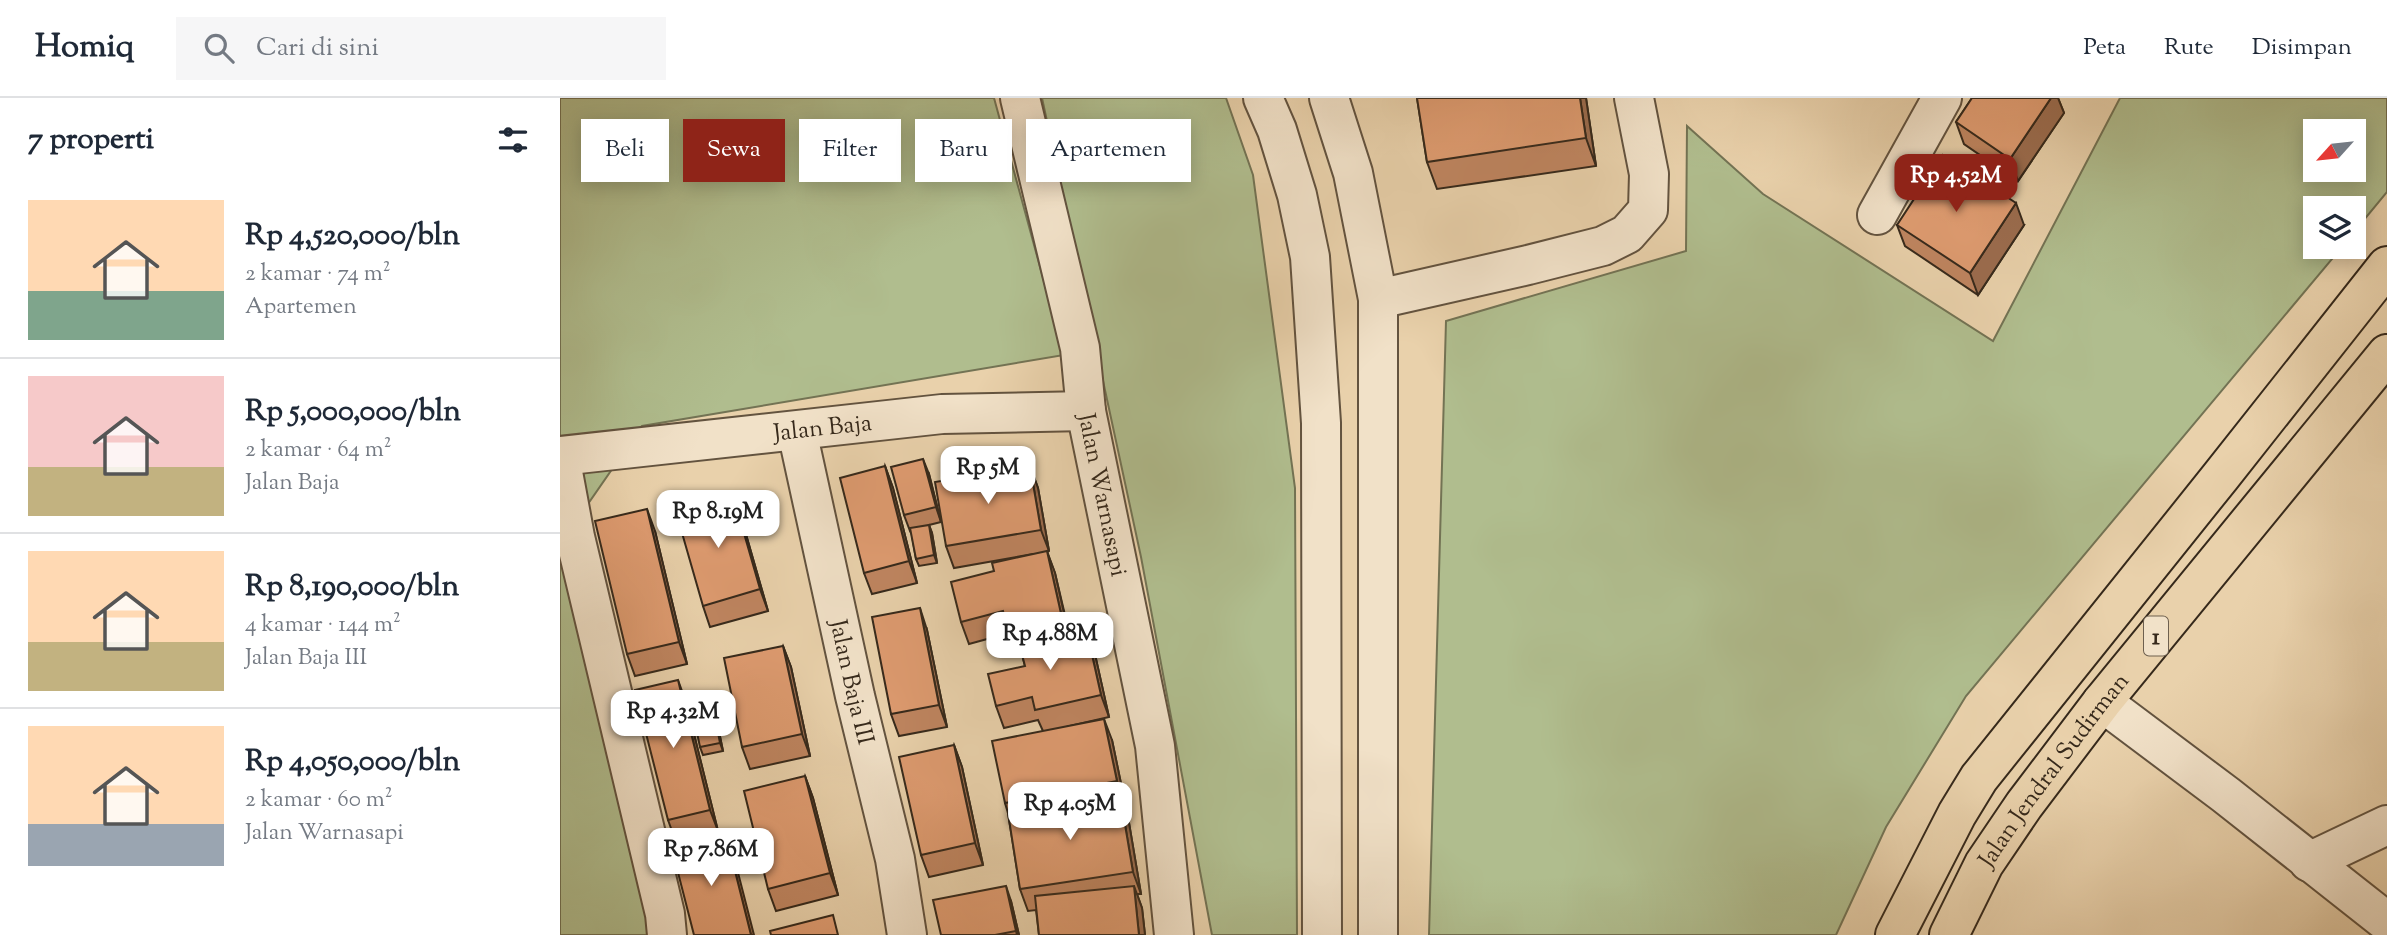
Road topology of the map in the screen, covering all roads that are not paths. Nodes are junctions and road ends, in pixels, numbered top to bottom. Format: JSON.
{"nodes":[{"id":1,"x":1020,"y":98,"type":"edge"},
{"id":2,"x":1263,"y":98,"type":"edge"},
{"id":3,"x":1329,"y":98,"type":"edge"},
{"id":4,"x":1634,"y":98,"type":"edge"},
{"id":5,"x":1942,"y":98,"type":"edge"},
{"id":6,"x":1877,"y":215,"type":"dead end"},
{"id":7,"x":2387,"y":266,"type":"edge"},
{"id":8,"x":1378,"y":299,"type":"junction"},
{"id":9,"x":2387,"y":354,"type":"edge"},
{"id":10,"x":1086,"y":411,"type":"junction"},
{"id":11,"x":797,"y":431,"type":"junction"},
{"id":12,"x":560,"y":456,"type":"edge"},
{"id":13,"x":2102,"y":702,"type":"junction"},
{"id":14,"x":2387,"y":825,"type":"edge"},
{"id":15,"x":2309,"y":862,"type":"junction"},
{"id":16,"x":2387,"y":922,"type":"edge"},
{"id":17,"x":667,"y":935,"type":"edge"},
{"id":18,"x":908,"y":935,"type":"edge"},
{"id":19,"x":1174,"y":935,"type":"edge"},
{"id":20,"x":1322,"y":935,"type":"edge"},
{"id":21,"x":1378,"y":935,"type":"edge"},
{"id":22,"x":1895,"y":935,"type":"edge"},
{"id":23,"x":1949,"y":935,"type":"edge"}],
"edges":[{"from":1,"to":10,"type":"street","name":"Jalan Warnasapi"},
{"from":2,"to":20,"type":"street"},
{"from":3,"to":8,"type":"street"},
{"from":4,"to":8,"type":"street"},
{"from":5,"to":6,"type":"street"},
{"from":7,"to":22,"type":"highway","name":"Jalan Jendral Sudirman","number":"1"},
{"from":8,"to":21,"type":"street"},
{"from":9,"to":13,"type":"highway","name":"Jalan Jendral Sudirman","number":"1"},
{"from":10,"to":11,"type":"street","name":"Jalan Baja"},
{"from":10,"to":19,"type":"street","name":"Jalan Warnasapi"},
{"from":11,"to":12,"type":"street","name":"Jalan Baja"},
{"from":11,"to":18,"type":"street","name":"Jalan Baja III"},
{"from":12,"to":17,"type":"street"},
{"from":13,"to":15,"type":"street"},
{"from":13,"to":23,"type":"highway","name":"Jalan Jendral Sudirman","number":"1"},
{"from":14,"to":15,"type":"street"},
{"from":15,"to":16,"type":"street"}]}
